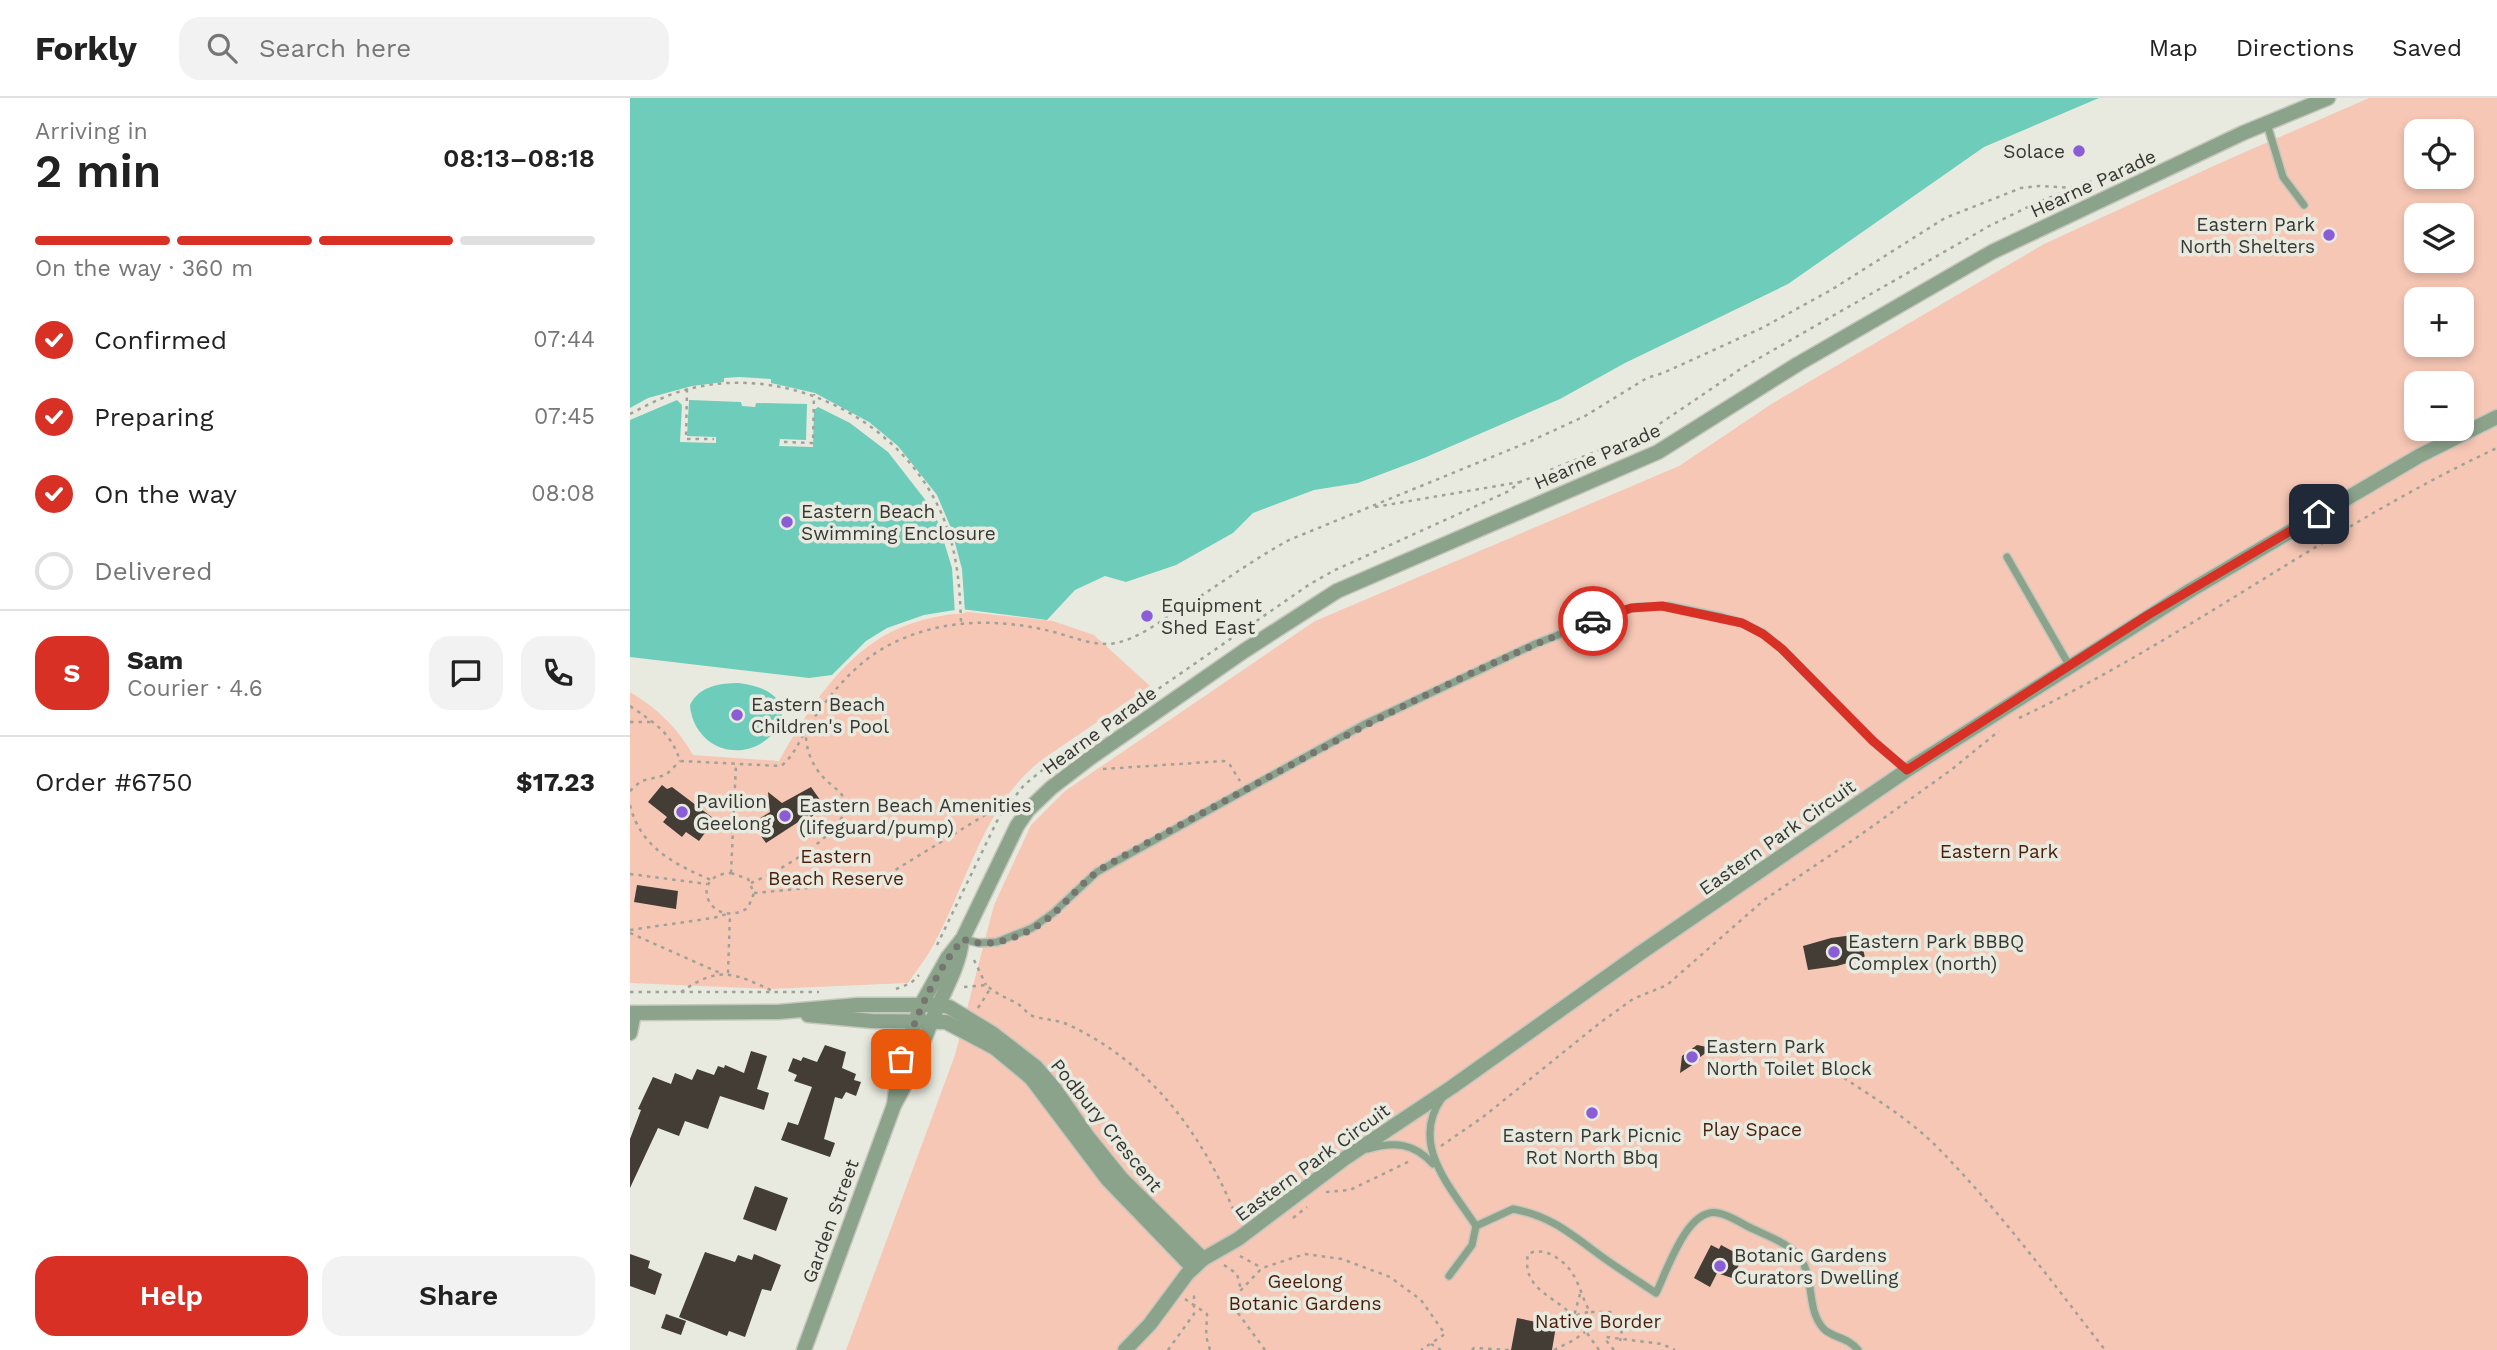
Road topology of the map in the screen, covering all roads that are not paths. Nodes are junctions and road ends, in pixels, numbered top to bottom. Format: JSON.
{"nodes":[{"id":1,"x":2328,"y":98,"type":"edge"},
{"id":2,"x":2266,"y":123,"type":"junction"},
{"id":3,"x":2304,"y":205,"type":"dead end"},
{"id":4,"x":2497,"y":417,"type":"edge"},
{"id":5,"x":2007,"y":557,"type":"dead end"},
{"id":6,"x":2069,"y":665,"type":"junction"},
{"id":7,"x":1907,"y":770,"type":"junction"},
{"id":8,"x":963,"y":939,"type":"junction"},
{"id":9,"x":943,"y":980,"type":"junction"},
{"id":10,"x":921,"y":1004,"type":"junction"},
{"id":11,"x":939,"y":1004,"type":"junction"},
{"id":12,"x":778,"y":1012,"type":"junction"},
{"id":13,"x":632,"y":1013,"type":"edge"},
{"id":14,"x":914,"y":1021,"type":"junction"},
{"id":15,"x":931,"y":1022,"type":"junction"},
{"id":16,"x":630,"y":1033,"type":"edge"},
{"id":17,"x":1452,"y":1087,"type":"junction"},
{"id":18,"x":894,"y":1105,"type":"junction"},
{"id":19,"x":1344,"y":1159,"type":"junction"},
{"id":20,"x":1440,"y":1172,"type":"junction"},
{"id":21,"x":1476,"y":1226,"type":"junction"},
{"id":22,"x":1198,"y":1263,"type":"junction"},
{"id":23,"x":1448,"y":1276,"type":"dead end"},
{"id":24,"x":804,"y":1350,"type":"edge"},
{"id":25,"x":1125,"y":1350,"type":"edge"},
{"id":26,"x":1858,"y":1350,"type":"edge"}],
"edges":[{"from":1,"to":2,"type":"street","name":"Hearne Parade"},
{"from":2,"to":3,"type":"lane"},
{"from":2,"to":8,"type":"street","name":"Hearne Parade"},
{"from":4,"to":6,"type":"street","name":"Eastern Park Circuit"},
{"from":5,"to":6,"type":"lane"},
{"from":6,"to":7,"type":"street","name":"Eastern Park Circuit"},
{"from":7,"to":8,"type":"lane"},
{"from":7,"to":17,"type":"street","name":"Eastern Park Circuit"},
{"from":8,"to":9,"type":"street","name":"Hearne Parade"},
{"from":9,"to":10,"type":"street","name":"Hearne Parade"},
{"from":9,"to":11,"type":"street","name":"Hearne Parade"},
{"from":10,"to":11,"type":"street"},
{"from":10,"to":12,"type":"street"},
{"from":10,"to":14,"type":"street","name":"Garden Street"},
{"from":11,"to":15,"type":"street","name":"Garden Street"},
{"from":11,"to":22,"type":"street","name":"Podbury Crescent"},
{"from":12,"to":13,"type":"street"},
{"from":12,"to":14,"type":"street","name":"Podbury Crescent"},
{"from":13,"to":16,"type":"street"},
{"from":14,"to":15,"type":"street","name":"Podbury Crescent"},
{"from":14,"to":18,"type":"street","name":"Garden Street"},
{"from":15,"to":18,"type":"street","name":"Garden Street"},
{"from":15,"to":22,"type":"street","name":"Podbury Crescent"},
{"from":17,"to":19,"type":"street","name":"Eastern Park Circuit"},
{"from":17,"to":20,"type":"lane"},
{"from":18,"to":24,"type":"street","name":"Garden Street"},
{"from":19,"to":20,"type":"lane"},
{"from":19,"to":22,"type":"street","name":"Eastern Park Circuit"},
{"from":20,"to":21,"type":"lane"},
{"from":21,"to":23,"type":"lane"},
{"from":21,"to":26,"type":"lane"},
{"from":22,"to":25,"type":"street","name":"Eastern Park Circuit"}]}
